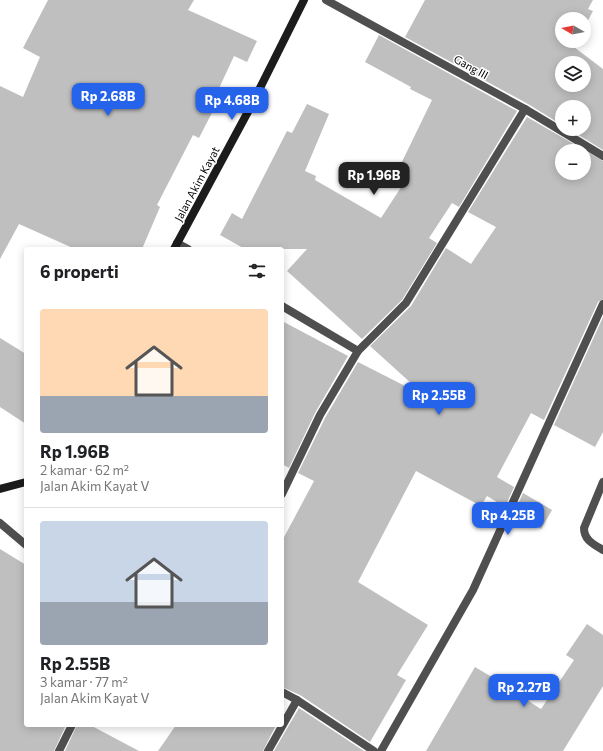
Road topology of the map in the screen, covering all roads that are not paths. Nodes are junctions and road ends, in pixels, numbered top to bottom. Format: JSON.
{"nodes":[{"id":1,"x":304,"y":0,"type":"edge"},
{"id":2,"x":326,"y":0,"type":"edge"},
{"id":3,"x":524,"y":109,"type":"junction"},
{"id":4,"x":603,"y":156,"type":"edge"},
{"id":5,"x":176,"y":246,"type":"edge"},
{"id":6,"x":603,"y":304,"type":"edge"},
{"id":7,"x":284,"y":307,"type":"edge"},
{"id":8,"x":358,"y":351,"type":"junction"},
{"id":9,"x":603,"y":482,"type":"edge"},
{"id":10,"x":24,"y":483,"type":"edge"},
{"id":11,"x":0,"y":489,"type":"edge"},
{"id":12,"x":284,"y":490,"type":"edge"},
{"id":13,"x":0,"y":523,"type":"edge"},
{"id":14,"x":24,"y":543,"type":"edge"},
{"id":15,"x":603,"y":550,"type":"edge"},
{"id":16,"x":284,"y":693,"type":"edge"},
{"id":17,"x":297,"y":700,"type":"junction"},
{"id":18,"x":284,"y":723,"type":"edge"},
{"id":19,"x":71,"y":727,"type":"edge"},
{"id":20,"x":282,"y":727,"type":"edge"},
{"id":21,"x":59,"y":751,"type":"edge"},
{"id":22,"x":268,"y":751,"type":"edge"},
{"id":23,"x":374,"y":751,"type":"edge"},
{"id":24,"x":381,"y":751,"type":"edge"}],
"edges":[{"from":1,"to":5,"type":"main road","name":"Jalan Akim Kayat"},
{"from":2,"to":3,"type":"street","name":"Gang III"},
{"from":3,"to":4,"type":"street","name":"Gang III"},
{"from":3,"to":8,"type":"street"},
{"from":6,"to":24,"type":"street"},
{"from":7,"to":8,"type":"street"},
{"from":8,"to":12,"type":"street"},
{"from":9,"to":15,"type":"street"},
{"from":10,"to":11,"type":"main road"},
{"from":13,"to":14,"type":"street"},
{"from":16,"to":17,"type":"street"},
{"from":17,"to":18,"type":"street"},
{"from":17,"to":23,"type":"street"},
{"from":19,"to":21,"type":"street"},
{"from":20,"to":22,"type":"street"}]}
